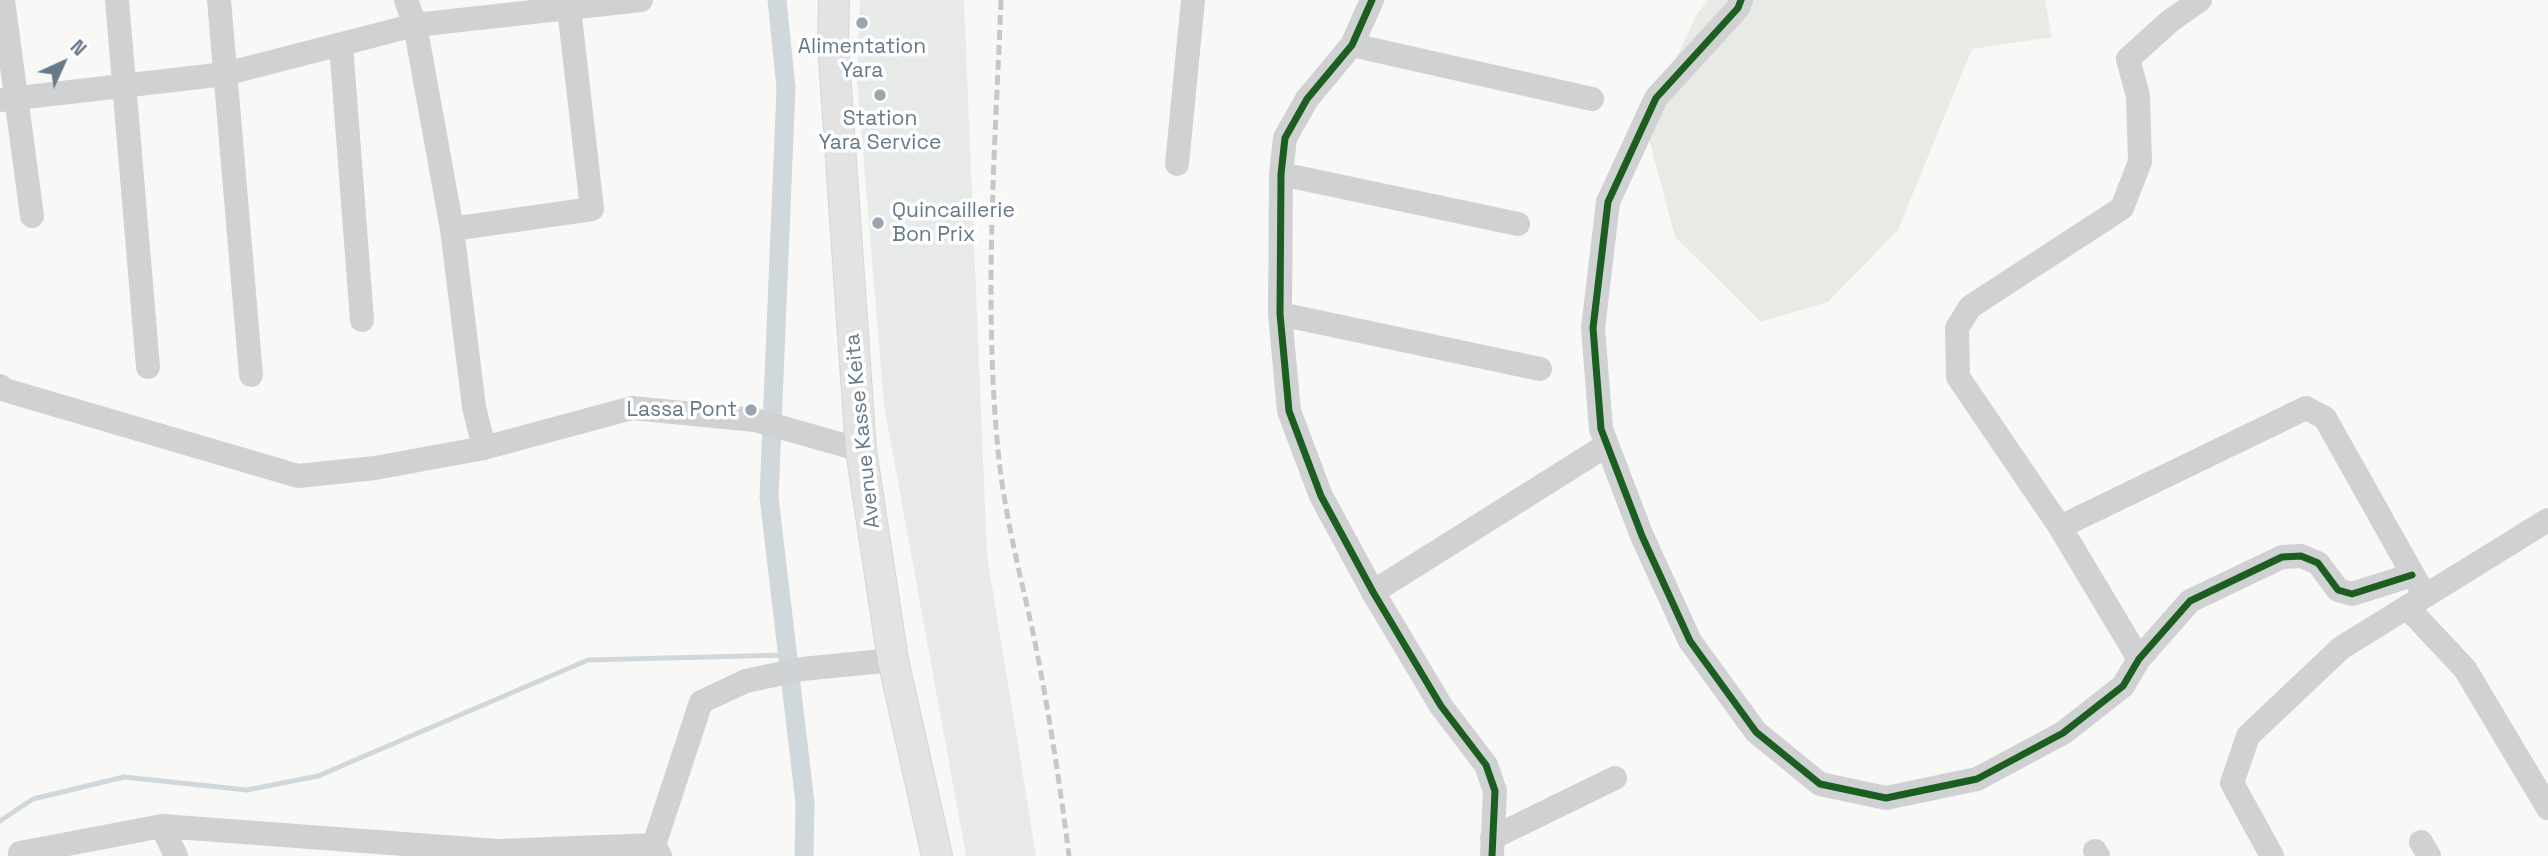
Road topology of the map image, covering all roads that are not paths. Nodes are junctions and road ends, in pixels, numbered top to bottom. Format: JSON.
{"nodes":[{"id":1,"x":3,"y":0,"type":"edge"},
{"id":2,"x":117,"y":0,"type":"edge"},
{"id":3,"x":219,"y":0,"type":"edge"},
{"id":4,"x":406,"y":0,"type":"edge"},
{"id":5,"x":641,"y":0,"type":"edge"},
{"id":6,"x":834,"y":0,"type":"edge"},
{"id":7,"x":1192,"y":0,"type":"edge"},
{"id":8,"x":1372,"y":0,"type":"edge"},
{"id":9,"x":1741,"y":0,"type":"edge"},
{"id":10,"x":2200,"y":0,"type":"edge"},
{"id":11,"x":569,"y":8,"type":"junction"},
{"id":12,"x":415,"y":25,"type":"junction"},
{"id":13,"x":341,"y":45,"type":"junction"},
{"id":14,"x":1352,"y":45,"type":"junction"},
{"id":15,"x":225,"y":74,"type":"junction"},
{"id":16,"x":124,"y":86,"type":"junction"},
{"id":17,"x":8,"y":99,"type":"edge"},
{"id":18,"x":1592,"y":99,"type":"dead end"},
{"id":19,"x":1177,"y":164,"type":"dead end"},
{"id":20,"x":1281,"y":174,"type":"junction"},
{"id":21,"x":32,"y":216,"type":"dead end"},
{"id":22,"x":1518,"y":224,"type":"dead end"},
{"id":23,"x":452,"y":229,"type":"junction"},
{"id":24,"x":1280,"y":314,"type":"junction"},
{"id":25,"x":362,"y":320,"type":"dead end"},
{"id":26,"x":148,"y":367,"type":"dead end"},
{"id":27,"x":1541,"y":369,"type":"dead end"},
{"id":28,"x":251,"y":375,"type":"dead end"},
{"id":29,"x":0,"y":386,"type":"edge"},
{"id":30,"x":1607,"y":445,"type":"junction"},
{"id":31,"x":484,"y":448,"type":"junction"},
{"id":32,"x":861,"y":450,"type":"junction"},
{"id":33,"x":2548,"y":520,"type":"edge"},
{"id":34,"x":2060,"y":527,"type":"junction"},
{"id":35,"x":1373,"y":592,"type":"junction"},
{"id":36,"x":2415,"y":592,"type":"junction"},
{"id":37,"x":2139,"y":659,"type":"junction"},
{"id":38,"x":893,"y":660,"type":"junction"},
{"id":39,"x":1615,"y":778,"type":"dead end"},
{"id":40,"x":2548,"y":808,"type":"edge"},
{"id":41,"x":162,"y":826,"type":"junction"},
{"id":42,"x":1492,"y":847,"type":"edge"},
{"id":43,"x":343,"y":848,"type":"edge"},
{"id":44,"x":657,"y":850,"type":"edge"},
{"id":45,"x":499,"y":853,"type":"edge"},
{"id":46,"x":20,"y":855,"type":"edge"},
{"id":47,"x":176,"y":856,"type":"edge"},
{"id":48,"x":937,"y":856,"type":"edge"},
{"id":49,"x":2272,"y":856,"type":"edge"}],
"edges":[{"from":1,"to":17,"type":"street"},
{"from":2,"to":16,"type":"street"},
{"from":3,"to":15,"type":"street"},
{"from":4,"to":12,"type":"street"},
{"from":5,"to":11,"type":"street"},
{"from":6,"to":32,"type":"main road","name":"Avenue Kasse Keita"},
{"from":7,"to":19,"type":"street"},
{"from":8,"to":14,"type":"street"},
{"from":9,"to":30,"type":"street"},
{"from":10,"to":34,"type":"street"},
{"from":11,"to":12,"type":"street"},
{"from":11,"to":23,"type":"street"},
{"from":12,"to":13,"type":"street"},
{"from":12,"to":23,"type":"street"},
{"from":13,"to":15,"type":"street"},
{"from":13,"to":25,"type":"street"},
{"from":14,"to":18,"type":"street"},
{"from":14,"to":20,"type":"street"},
{"from":15,"to":16,"type":"street"},
{"from":15,"to":28,"type":"street"},
{"from":16,"to":17,"type":"street"},
{"from":16,"to":26,"type":"street"},
{"from":17,"to":21,"type":"street"},
{"from":20,"to":22,"type":"street"},
{"from":20,"to":24,"type":"street"},
{"from":23,"to":31,"type":"street"},
{"from":24,"to":27,"type":"street"},
{"from":24,"to":35,"type":"street"},
{"from":29,"to":31,"type":"street"},
{"from":30,"to":35,"type":"street"},
{"from":30,"to":37,"type":"street"},
{"from":31,"to":32,"type":"street"},
{"from":32,"to":38,"type":"main road","name":"Avenue Kasse Keita"},
{"from":33,"to":36,"type":"street"},
{"from":34,"to":36,"type":"street"},
{"from":34,"to":37,"type":"street"},
{"from":35,"to":42,"type":"street"},
{"from":36,"to":37,"type":"street"},
{"from":36,"to":40,"type":"street"},
{"from":36,"to":49,"type":"street"},
{"from":38,"to":44,"type":"street"},
{"from":38,"to":48,"type":"main road","name":"Avenue Kasse Keita"},
{"from":39,"to":42,"type":"street"},
{"from":41,"to":43,"type":"street"},
{"from":41,"to":46,"type":"street"},
{"from":41,"to":47,"type":"street"},
{"from":43,"to":45,"type":"street"},
{"from":44,"to":45,"type":"street"}]}
